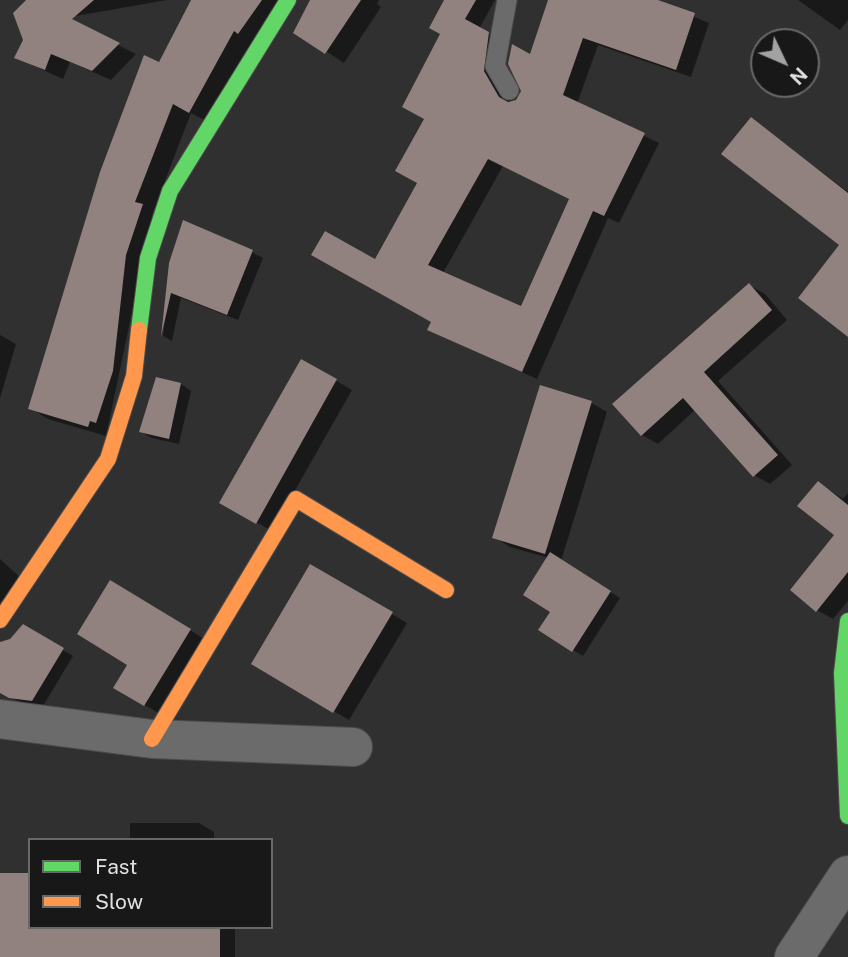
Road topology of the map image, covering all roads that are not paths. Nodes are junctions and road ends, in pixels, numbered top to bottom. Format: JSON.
{"nodes":[{"id":1,"x":288,"y":0,"type":"edge"},
{"id":2,"x":508,"y":0,"type":"edge"},
{"id":3,"x":509,"y":90,"type":"dead end"},
{"id":4,"x":446,"y":590,"type":"dead end"},
{"id":5,"x":0,"y":620,"type":"edge"},
{"id":6,"x":848,"y":621,"type":"edge"},
{"id":7,"x":0,"y":719,"type":"edge"},
{"id":8,"x":152,"y":739,"type":"junction"},
{"id":9,"x":354,"y":747,"type":"dead end"},
{"id":10,"x":848,"y":816,"type":"edge"},
{"id":11,"x":848,"y":875,"type":"edge"},
{"id":12,"x":794,"y":957,"type":"edge"}],
"edges":[{"from":1,"to":5,"type":"street"},
{"from":2,"to":3,"type":"lane"},
{"from":4,"to":8,"type":"street"},
{"from":6,"to":10,"type":"street"},
{"from":7,"to":8,"type":"street"},
{"from":8,"to":9,"type":"street"},
{"from":11,"to":12,"type":"street"}]}
